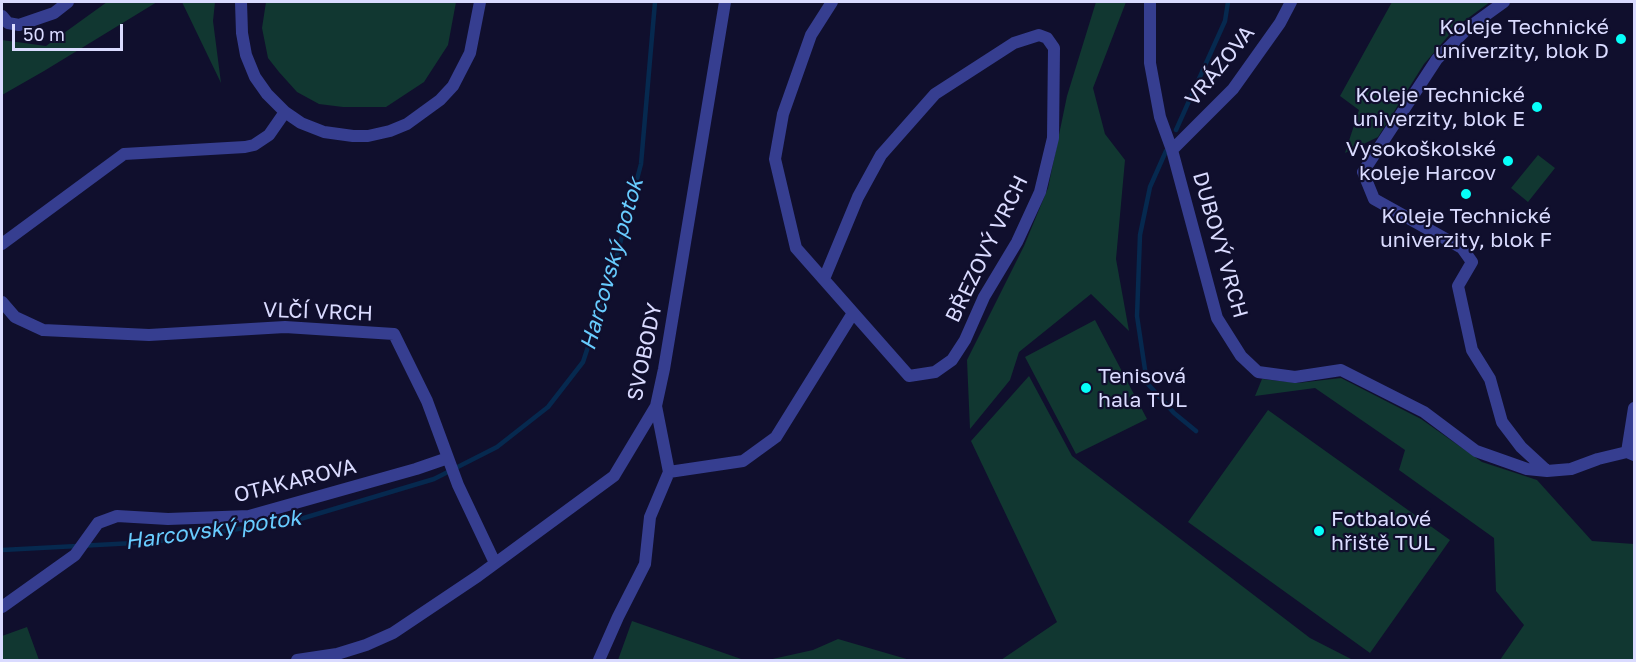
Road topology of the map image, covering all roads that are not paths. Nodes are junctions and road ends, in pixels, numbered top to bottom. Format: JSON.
{"nodes":[{"id":1,"x":68,"y":2,"type":"edge"},
{"id":2,"x":241,"y":2,"type":"edge"},
{"id":3,"x":480,"y":2,"type":"edge"},
{"id":4,"x":725,"y":2,"type":"edge"},
{"id":5,"x":832,"y":2,"type":"edge"},
{"id":6,"x":1150,"y":2,"type":"edge"},
{"id":7,"x":1291,"y":2,"type":"edge"},
{"id":8,"x":1504,"y":2,"type":"edge"},
{"id":9,"x":2,"y":16,"type":"edge"},
{"id":10,"x":285,"y":112,"type":"junction"},
{"id":11,"x":1173,"y":150,"type":"junction"},
{"id":12,"x":2,"y":244,"type":"edge"},
{"id":13,"x":824,"y":279,"type":"junction"},
{"id":14,"x":2,"y":302,"type":"edge"},
{"id":15,"x":853,"y":313,"type":"junction"},
{"id":16,"x":656,"y":406,"type":"junction"},
{"id":17,"x":1635,"y":408,"type":"edge"},
{"id":18,"x":1631,"y":454,"type":"edge"},
{"id":19,"x":449,"y":461,"type":"junction"},
{"id":20,"x":1547,"y":471,"type":"junction"},
{"id":21,"x":669,"y":472,"type":"junction"},
{"id":22,"x":495,"y":563,"type":"junction"},
{"id":23,"x":2,"y":607,"type":"edge"},
{"id":24,"x":297,"y":660,"type":"edge"},
{"id":25,"x":599,"y":660,"type":"edge"}],
"edges":[{"from":1,"to":9,"type":"street"},
{"from":2,"to":10,"type":"street"},
{"from":3,"to":10,"type":"street"},
{"from":4,"to":16,"type":"street","name":"SVOBODY"},
{"from":5,"to":13,"type":"street","name":"BŘEZOVÝ VRCH"},
{"from":6,"to":11,"type":"street","name":"DUBOVÝ VRCH"},
{"from":7,"to":11,"type":"street","name":"VRÁZOVA"},
{"from":8,"to":20,"type":"street"},
{"from":10,"to":12,"type":"street"},
{"from":11,"to":20,"type":"street","name":"DUBOVÝ VRCH"},
{"from":13,"to":15,"type":"street","name":"BŘEZOVÝ VRCH"},
{"from":13,"to":15,"type":"street","name":"BŘEZOVÝ VRCH"},
{"from":14,"to":19,"type":"street","name":"VLČÍ VRCH"},
{"from":15,"to":21,"type":"street"},
{"from":16,"to":21,"type":"street"},
{"from":16,"to":22,"type":"street","name":"SVOBODY"},
{"from":17,"to":18,"type":"street"},
{"from":18,"to":20,"type":"street","name":"DUBOVÝ VRCH"},
{"from":19,"to":22,"type":"street","name":"VLČÍ VRCH"},
{"from":19,"to":23,"type":"street","name":"OTAKAROVA"},
{"from":21,"to":25,"type":"street"},
{"from":22,"to":24,"type":"street","name":"SVOBODY"}]}
